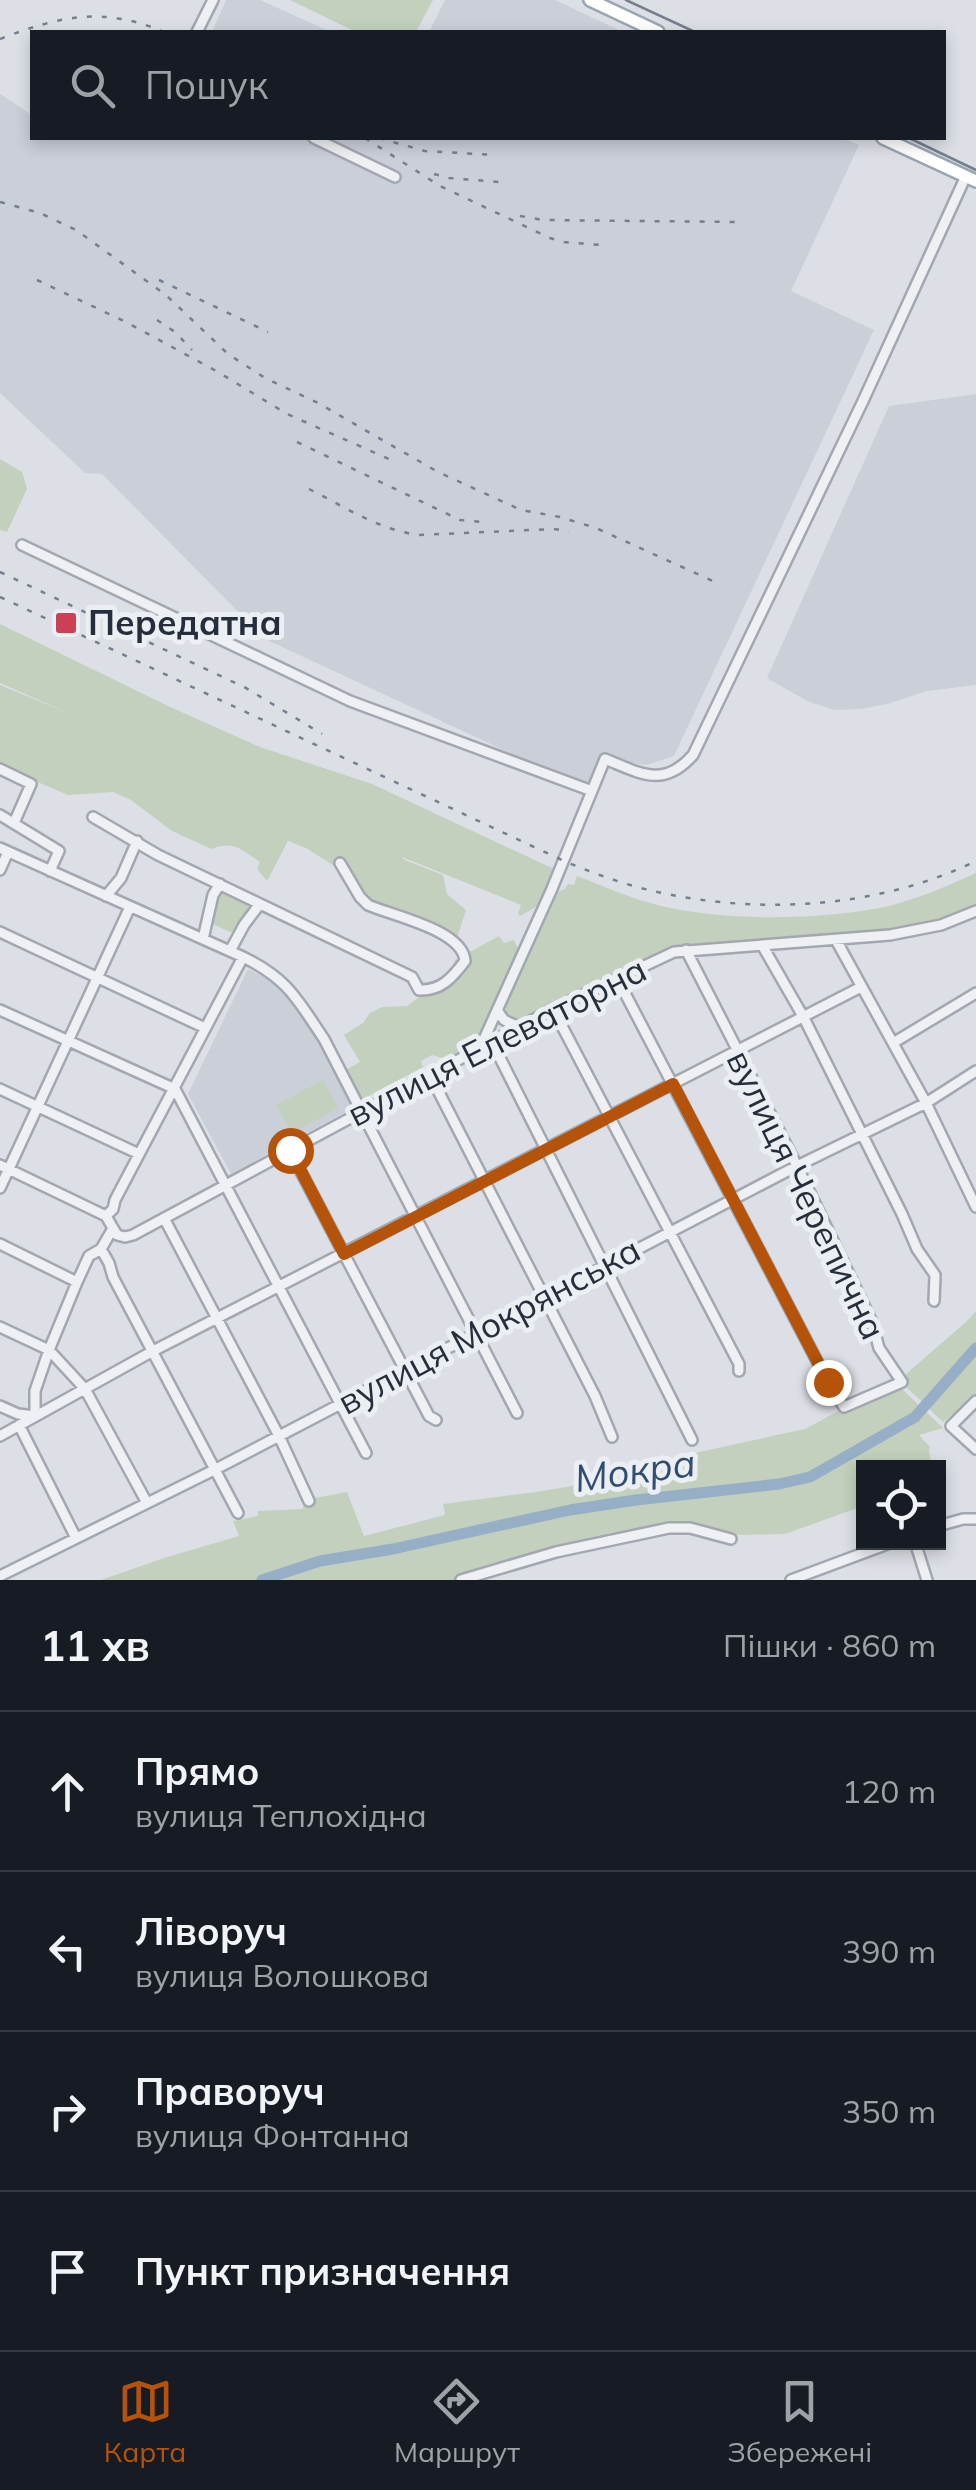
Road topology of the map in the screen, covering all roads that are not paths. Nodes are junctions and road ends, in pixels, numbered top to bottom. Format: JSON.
{"nodes":[{"id":1,"x":213,"y":0,"type":"edge"},
{"id":2,"x":590,"y":0,"type":"edge"},
{"id":3,"x":198,"y":30,"type":"edge"},
{"id":4,"x":654,"y":30,"type":"edge"},
{"id":5,"x":318,"y":140,"type":"edge"},
{"id":6,"x":886,"y":140,"type":"edge"},
{"id":7,"x":395,"y":177,"type":"dead end"},
{"id":8,"x":971,"y":179,"type":"edge"},
{"id":9,"x":22,"y":545,"type":"dead end"},
{"id":10,"x":0,"y":768,"type":"edge"},
{"id":11,"x":592,"y":790,"type":"junction"},
{"id":12,"x":0,"y":815,"type":"edge"},
{"id":13,"x":93,"y":817,"type":"dead end"},
{"id":14,"x":14,"y":823,"type":"junction"},
{"id":15,"x":136,"y":842,"type":"junction"},
{"id":16,"x":4,"y":850,"type":"edge"},
{"id":17,"x":340,"y":863,"type":"dead end"},
{"id":18,"x":0,"y":870,"type":"edge"},
{"id":19,"x":50,"y":871,"type":"junction"},
{"id":20,"x":220,"y":884,"type":"junction"},
{"id":21,"x":106,"y":896,"type":"junction"},
{"id":22,"x":259,"y":905,"type":"junction"},
{"id":23,"x":130,"y":907,"type":"junction"},
{"id":24,"x":976,"y":911,"type":"edge"},
{"id":25,"x":0,"y":932,"type":"edge"},
{"id":26,"x":203,"y":939,"type":"junction"},
{"id":27,"x":836,"y":940,"type":"junction"},
{"id":28,"x":762,"y":945,"type":"junction"},
{"id":29,"x":686,"y":950,"type":"junction"},
{"id":30,"x":230,"y":951,"type":"junction"},
{"id":31,"x":243,"y":957,"type":"junction"},
{"id":32,"x":98,"y":978,"type":"junction"},
{"id":33,"x":617,"y":978,"type":"junction"},
{"id":34,"x":861,"y":987,"type":"junction"},
{"id":35,"x":976,"y":993,"type":"edge"},
{"id":36,"x":553,"y":1009,"type":"junction"},
{"id":37,"x":0,"y":1010,"type":"edge"},
{"id":38,"x":497,"y":1010,"type":"junction"},
{"id":39,"x":804,"y":1018,"type":"junction"},
{"id":40,"x":519,"y":1027,"type":"junction"},
{"id":41,"x":206,"y":1028,"type":"junction"},
{"id":42,"x":68,"y":1042,"type":"junction"},
{"id":43,"x":492,"y":1042,"type":"junction"},
{"id":44,"x":893,"y":1043,"type":"junction"},
{"id":45,"x":480,"y":1048,"type":"junction"},
{"id":46,"x":738,"y":1051,"type":"junction"},
{"id":47,"x":976,"y":1071,"type":"edge"},
{"id":48,"x":430,"y":1075,"type":"junction"},
{"id":49,"x":673,"y":1084,"type":"junction"},
{"id":50,"x":174,"y":1088,"type":"junction"},
{"id":51,"x":0,"y":1089,"type":"edge"},
{"id":52,"x":926,"y":1103,"type":"junction"},
{"id":53,"x":38,"y":1107,"type":"junction"},
{"id":54,"x":360,"y":1112,"type":"junction"},
{"id":55,"x":610,"y":1117,"type":"junction"},
{"id":56,"x":862,"y":1134,"type":"junction"},
{"id":57,"x":290,"y":1150,"type":"junction"},
{"id":58,"x":546,"y":1150,"type":"junction"},
{"id":59,"x":139,"y":1154,"type":"junction"},
{"id":60,"x":796,"y":1166,"type":"junction"},
{"id":61,"x":5,"y":1167,"type":"edge"},
{"id":62,"x":484,"y":1181,"type":"junction"},
{"id":63,"x":225,"y":1185,"type":"junction"},
{"id":64,"x":0,"y":1188,"type":"edge"},
{"id":65,"x":732,"y":1199,"type":"junction"},
{"id":66,"x":976,"y":1207,"type":"edge"},
{"id":67,"x":106,"y":1216,"type":"junction"},
{"id":68,"x":414,"y":1216,"type":"junction"},
{"id":69,"x":164,"y":1218,"type":"junction"},
{"id":70,"x":112,"y":1230,"type":"junction"},
{"id":71,"x":670,"y":1232,"type":"junction"},
{"id":72,"x":0,"y":1244,"type":"edge"},
{"id":73,"x":101,"y":1249,"type":"junction"},
{"id":74,"x":344,"y":1254,"type":"junction"},
{"id":75,"x":607,"y":1266,"type":"junction"},
{"id":76,"x":76,"y":1282,"type":"junction"},
{"id":77,"x":280,"y":1286,"type":"junction"},
{"id":78,"x":544,"y":1297,"type":"junction"},
{"id":79,"x":934,"y":1301,"type":"dead end"},
{"id":80,"x":217,"y":1320,"type":"junction"},
{"id":81,"x":0,"y":1327,"type":"edge"},
{"id":82,"x":476,"y":1334,"type":"junction"},
{"id":83,"x":49,"y":1350,"type":"junction"},
{"id":84,"x":152,"y":1352,"type":"junction"},
{"id":85,"x":739,"y":1370,"type":"dead end"},
{"id":86,"x":404,"y":1372,"type":"junction"},
{"id":87,"x":85,"y":1389,"type":"junction"},
{"id":88,"x":976,"y":1401,"type":"edge"},
{"id":89,"x":340,"y":1404,"type":"junction"},
{"id":90,"x":0,"y":1406,"type":"edge"},
{"id":91,"x":517,"y":1414,"type":"dead end"},
{"id":92,"x":35,"y":1416,"type":"junction"},
{"id":93,"x":436,"y":1420,"type":"dead end"},
{"id":94,"x":19,"y":1425,"type":"junction"},
{"id":95,"x":0,"y":1436,"type":"edge"},
{"id":96,"x":278,"y":1436,"type":"junction"},
{"id":97,"x":612,"y":1436,"type":"dead end"},
{"id":98,"x":692,"y":1440,"type":"dead end"},
{"id":99,"x":976,"y":1449,"type":"edge"},
{"id":100,"x":366,"y":1453,"type":"dead end"},
{"id":101,"x":214,"y":1470,"type":"junction"},
{"id":102,"x":309,"y":1500,"type":"dead end"},
{"id":103,"x":147,"y":1504,"type":"junction"},
{"id":104,"x":238,"y":1513,"type":"dead end"},
{"id":105,"x":976,"y":1519,"type":"edge"},
{"id":106,"x":946,"y":1524,"type":"edge"},
{"id":107,"x":76,"y":1538,"type":"junction"},
{"id":108,"x":731,"y":1539,"type":"dead end"},
{"id":109,"x":872,"y":1550,"type":"edge"},
{"id":110,"x":917,"y":1550,"type":"edge"},
{"id":111,"x":0,"y":1576,"type":"edge"},
{"id":112,"x":461,"y":1580,"type":"edge"},
{"id":113,"x":792,"y":1580,"type":"edge"},
{"id":114,"x":927,"y":1580,"type":"edge"}],
"edges":[{"from":1,"to":3,"type":"street"},
{"from":2,"to":4,"type":"main road"},
{"from":5,"to":7,"type":"street"},
{"from":6,"to":8,"type":"main road"},
{"from":8,"to":11,"type":"street"},
{"from":9,"to":11,"type":"street"},
{"from":10,"to":14,"type":"street"},
{"from":11,"to":38,"type":"street"},
{"from":12,"to":14,"type":"street"},
{"from":13,"to":15,"type":"street"},
{"from":14,"to":19,"type":"street"},
{"from":15,"to":20,"type":"street"},
{"from":15,"to":21,"type":"street"},
{"from":16,"to":18,"type":"street"},
{"from":16,"to":19,"type":"street"},
{"from":17,"to":22,"type":"street"},
{"from":19,"to":21,"type":"street"},
{"from":20,"to":22,"type":"street"},
{"from":20,"to":26,"type":"street"},
{"from":21,"to":23,"type":"street"},
{"from":22,"to":30,"type":"street"},
{"from":23,"to":26,"type":"street"},
{"from":23,"to":32,"type":"street"},
{"from":24,"to":27,"type":"street","name":"вулиця Елеваторна"},
{"from":25,"to":32,"type":"street"},
{"from":26,"to":30,"type":"street"},
{"from":27,"to":28,"type":"street","name":"вулиця Елеваторна"},
{"from":27,"to":34,"type":"street"},
{"from":28,"to":29,"type":"street","name":"вулиця Елеваторна"},
{"from":28,"to":39,"type":"street"},
{"from":29,"to":33,"type":"street","name":"вулиця Елеваторна"},
{"from":29,"to":46,"type":"street","name":"вулиця Черепична"},
{"from":30,"to":31,"type":"street"},
{"from":31,"to":41,"type":"street"},
{"from":31,"to":54,"type":"street"},
{"from":32,"to":41,"type":"street"},
{"from":32,"to":42,"type":"street"},
{"from":33,"to":36,"type":"street","name":"вулиця Елеваторна"},
{"from":33,"to":49,"type":"street"},
{"from":34,"to":39,"type":"street"},
{"from":34,"to":44,"type":"street"},
{"from":35,"to":44,"type":"street"},
{"from":36,"to":40,"type":"street","name":"вулиця Елеваторна"},
{"from":36,"to":55,"type":"street"},
{"from":37,"to":42,"type":"street"},
{"from":38,"to":40,"type":"street"},
{"from":38,"to":45,"type":"street"},
{"from":39,"to":46,"type":"street"},
{"from":39,"to":56,"type":"street"},
{"from":40,"to":43,"type":"street","name":"вулиця Елеваторна"},
{"from":41,"to":50,"type":"street"},
{"from":42,"to":50,"type":"street"},
{"from":42,"to":53,"type":"street"},
{"from":43,"to":45,"type":"street","name":"вулиця Елеваторна"},
{"from":43,"to":58,"type":"street"},
{"from":44,"to":52,"type":"street"},
{"from":45,"to":48,"type":"street","name":"вулиця Елеваторна"},
{"from":46,"to":49,"type":"street"},
{"from":46,"to":60,"type":"street","name":"вулиця Черепична"},
{"from":47,"to":52,"type":"street","name":"вулиця Мокрянська"},
{"from":48,"to":54,"type":"street","name":"вулиця Елеваторна"},
{"from":48,"to":62,"type":"street"},
{"from":49,"to":55,"type":"street"},
{"from":49,"to":65,"type":"street"},
{"from":50,"to":59,"type":"street"},
{"from":50,"to":63,"type":"street"},
{"from":51,"to":53,"type":"street"},
{"from":52,"to":56,"type":"street","name":"вулиця Мокрянська"},
{"from":52,"to":66,"type":"street"},
{"from":53,"to":59,"type":"street"},
{"from":53,"to":61,"type":"street"},
{"from":54,"to":57,"type":"street","name":"вулиця Елеваторна"},
{"from":54,"to":68,"type":"street"},
{"from":55,"to":58,"type":"street"},
{"from":55,"to":71,"type":"street"},
{"from":56,"to":60,"type":"street","name":"вулиця Мокрянська"},
{"from":56,"to":79,"type":"street"},
{"from":57,"to":63,"type":"street","name":"вулиця Елеваторна"},
{"from":57,"to":74,"type":"street"},
{"from":58,"to":62,"type":"street"},
{"from":58,"to":75,"type":"street"},
{"from":59,"to":67,"type":"street"},
{"from":60,"to":65,"type":"street","name":"вулиця Мокрянська"},
{"from":60,"to":65,"type":"street","name":"вулиця Черепична"},
{"from":61,"to":64,"type":"street"},
{"from":61,"to":67,"type":"street"},
{"from":62,"to":68,"type":"street"},
{"from":62,"to":78,"type":"street"},
{"from":63,"to":69,"type":"street","name":"вулиця Елеваторна"},
{"from":63,"to":77,"type":"street"},
{"from":65,"to":71,"type":"street","name":"вулиця Мокрянська"},
{"from":67,"to":70,"type":"street"},
{"from":68,"to":74,"type":"street"},
{"from":68,"to":82,"type":"street"},
{"from":69,"to":70,"type":"street","name":"вулиця Елеваторна"},
{"from":69,"to":80,"type":"street"},
{"from":70,"to":73,"type":"street"},
{"from":71,"to":75,"type":"street","name":"вулиця Мокрянська"},
{"from":71,"to":85,"type":"street"},
{"from":72,"to":76,"type":"street"},
{"from":73,"to":76,"type":"street"},
{"from":73,"to":84,"type":"street"},
{"from":74,"to":77,"type":"street"},
{"from":74,"to":86,"type":"street"},
{"from":75,"to":78,"type":"street","name":"вулиця Мокрянська"},
{"from":75,"to":98,"type":"street"},
{"from":76,"to":83,"type":"street"},
{"from":77,"to":80,"type":"street"},
{"from":77,"to":89,"type":"street"},
{"from":78,"to":82,"type":"street","name":"вулиця Мокрянська"},
{"from":78,"to":97,"type":"street"},
{"from":80,"to":84,"type":"street"},
{"from":80,"to":96,"type":"street"},
{"from":81,"to":83,"type":"street"},
{"from":82,"to":86,"type":"street","name":"вулиця Мокрянська"},
{"from":82,"to":91,"type":"street"},
{"from":83,"to":87,"type":"street"},
{"from":83,"to":92,"type":"street"},
{"from":84,"to":87,"type":"street"},
{"from":84,"to":101,"type":"street"},
{"from":86,"to":89,"type":"street","name":"вулиця Мокрянська"},
{"from":86,"to":93,"type":"street"},
{"from":87,"to":92,"type":"street"},
{"from":87,"to":103,"type":"street"},
{"from":88,"to":99,"type":"street"},
{"from":89,"to":96,"type":"street","name":"вулиця Мокрянська"},
{"from":89,"to":100,"type":"street"},
{"from":90,"to":92,"type":"street"},
{"from":92,"to":94,"type":"street"},
{"from":94,"to":95,"type":"street"},
{"from":94,"to":107,"type":"street"},
{"from":96,"to":101,"type":"street","name":"вулиця Мокрянська"},
{"from":96,"to":102,"type":"street"},
{"from":101,"to":103,"type":"street","name":"вулиця Мокрянська"},
{"from":101,"to":104,"type":"street"},
{"from":103,"to":107,"type":"street","name":"вулиця Мокрянська"},
{"from":105,"to":106,"type":"street"},
{"from":107,"to":111,"type":"street","name":"вулиця Мокрянська"},
{"from":108,"to":112,"type":"street"},
{"from":109,"to":113,"type":"street"},
{"from":110,"to":114,"type":"street"}]}
